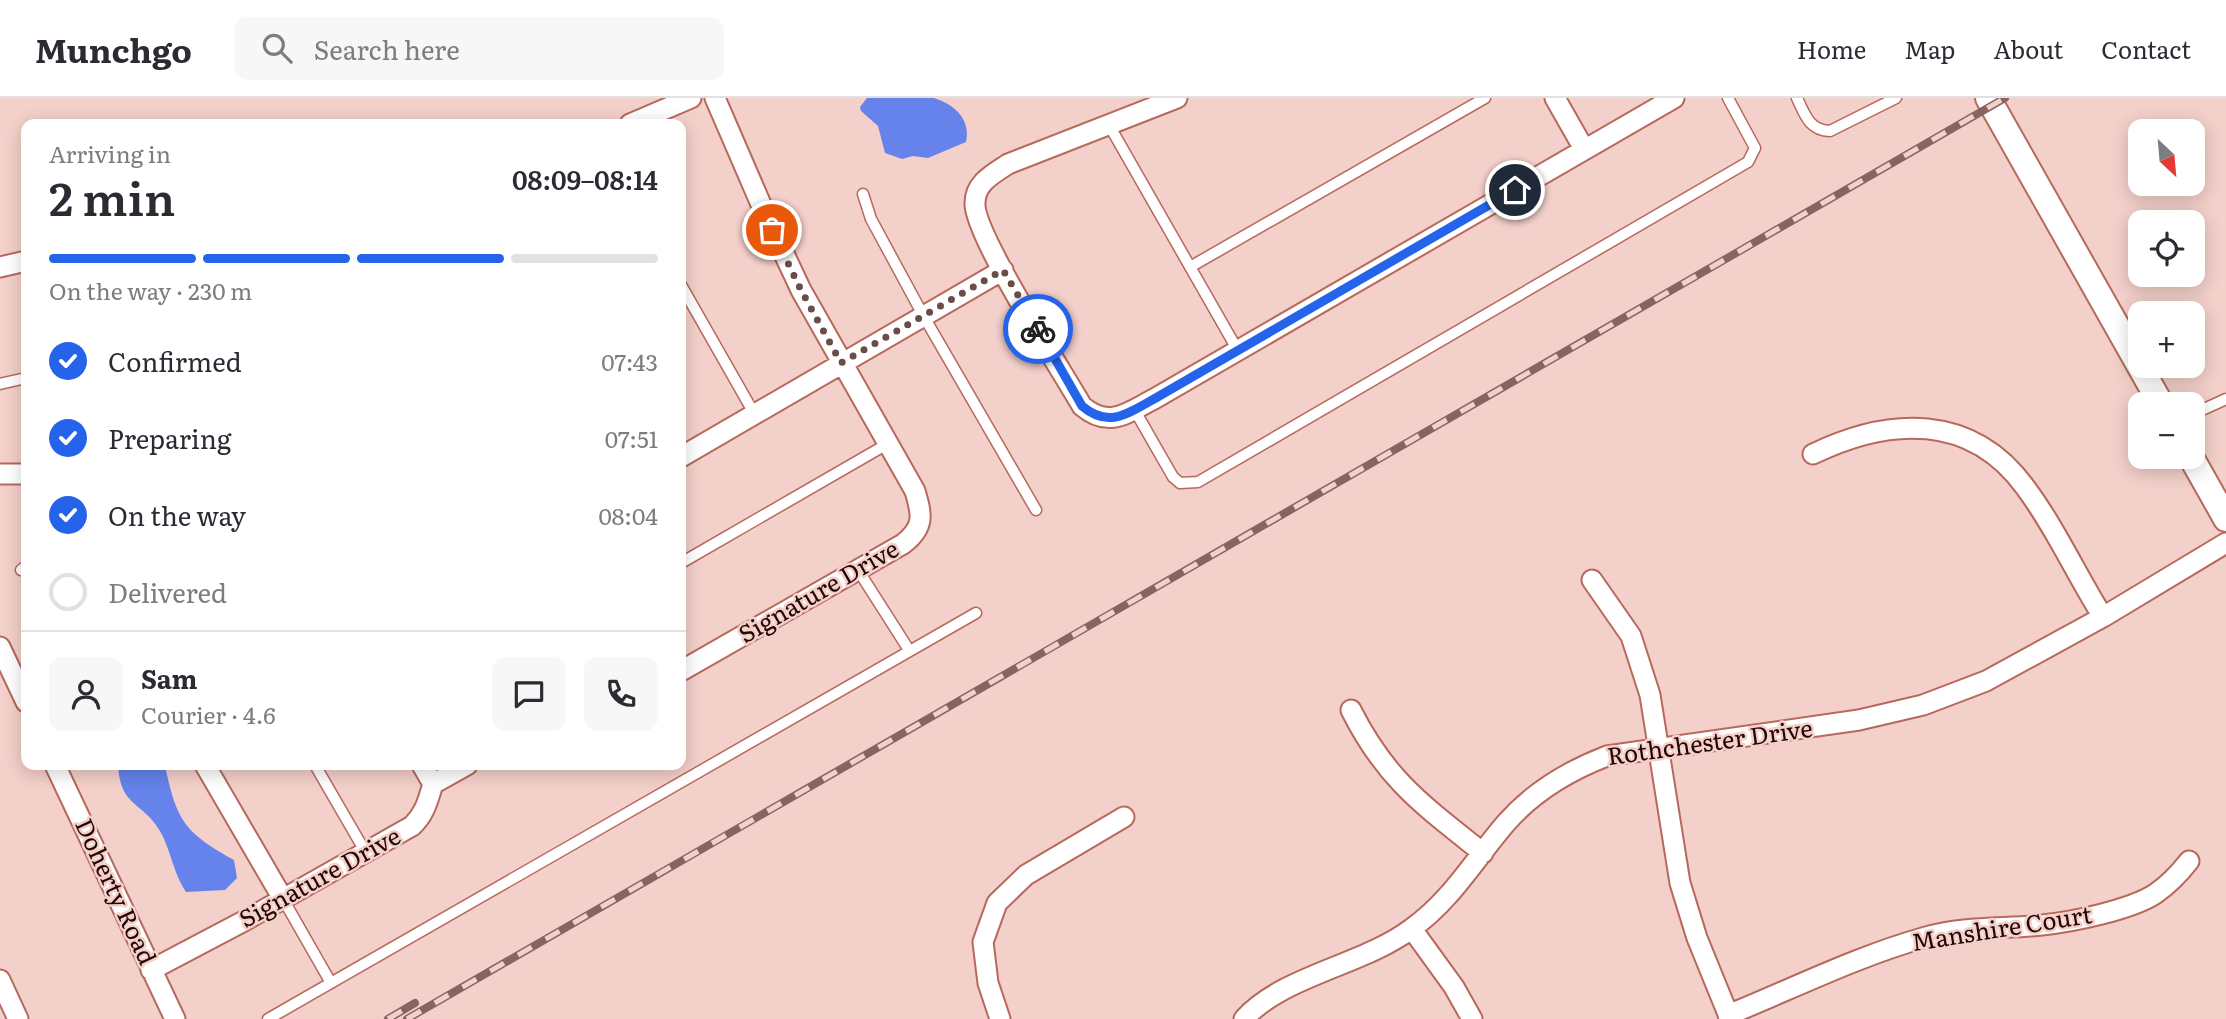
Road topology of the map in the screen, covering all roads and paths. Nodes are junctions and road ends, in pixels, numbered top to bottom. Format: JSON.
{"nodes":[{"id":1,"x":691,"y":98,"type":"edge"},
{"id":2,"x":715,"y":98,"type":"edge"},
{"id":3,"x":1177,"y":98,"type":"edge"},
{"id":4,"x":1485,"y":98,"type":"edge"},
{"id":5,"x":1555,"y":98,"type":"edge"},
{"id":6,"x":1674,"y":98,"type":"edge"},
{"id":7,"x":1728,"y":98,"type":"edge"},
{"id":8,"x":1797,"y":98,"type":"edge"},
{"id":9,"x":1896,"y":98,"type":"edge"},
{"id":10,"x":1987,"y":98,"type":"edge"},
{"id":11,"x":641,"y":119,"type":"edge"},
{"id":12,"x":1108,"y":125,"type":"junction"},
{"id":13,"x":1584,"y":149,"type":"junction"},
{"id":14,"x":863,"y":194,"type":"dead end"},
{"id":15,"x":21,"y":262,"type":"edge"},
{"id":16,"x":0,"y":267,"type":"edge"},
{"id":17,"x":1190,"y":267,"type":"junction"},
{"id":18,"x":1003,"y":270,"type":"junction"},
{"id":19,"x":686,"y":294,"type":"edge"},
{"id":20,"x":923,"y":315,"type":"junction"},
{"id":21,"x":1237,"y":349,"type":"junction"},
{"id":22,"x":841,"y":363,"type":"junction"},
{"id":23,"x":21,"y":379,"type":"edge"},
{"id":24,"x":0,"y":384,"type":"edge"},
{"id":25,"x":2154,"y":392,"type":"edge"},
{"id":26,"x":2226,"y":399,"type":"edge"},
{"id":27,"x":1134,"y":409,"type":"junction"},
{"id":28,"x":2205,"y":409,"type":"edge"},
{"id":29,"x":755,"y":415,"type":"junction"},
{"id":30,"x":889,"y":443,"type":"junction"},
{"id":31,"x":686,"y":454,"type":"edge"},
{"id":32,"x":1813,"y":454,"type":"dead end"},
{"id":33,"x":2198,"y":469,"type":"edge"},
{"id":34,"x":0,"y":474,"type":"edge"},
{"id":35,"x":21,"y":474,"type":"edge"},
{"id":36,"x":1036,"y":510,"type":"dead end"},
{"id":37,"x":2226,"y":519,"type":"edge"},
{"id":38,"x":2226,"y":543,"type":"edge"},
{"id":39,"x":686,"y":560,"type":"edge"},
{"id":40,"x":858,"y":570,"type":"junction"},
{"id":41,"x":1592,"y":580,"type":"dead end"},
{"id":42,"x":976,"y":612,"type":"dead end"},
{"id":43,"x":2103,"y":617,"type":"junction"},
{"id":44,"x":0,"y":647,"type":"edge"},
{"id":45,"x":909,"y":650,"type":"junction"},
{"id":46,"x":686,"y":664,"type":"edge"},
{"id":47,"x":20,"y":674,"type":"edge"},
{"id":48,"x":1351,"y":710,"type":"dead end"},
{"id":49,"x":1659,"y":748,"type":"junction"},
{"id":50,"x":57,"y":770,"type":"edge"},
{"id":51,"x":208,"y":770,"type":"edge"},
{"id":52,"x":318,"y":770,"type":"edge"},
{"id":53,"x":425,"y":770,"type":"edge"},
{"id":54,"x":458,"y":770,"type":"edge"},
{"id":55,"x":433,"y":784,"type":"junction"},
{"id":56,"x":1124,"y":817,"type":"dead end"},
{"id":57,"x":366,"y":853,"type":"junction"},
{"id":58,"x":1483,"y":853,"type":"junction"},
{"id":59,"x":2189,"y":861,"type":"dead end"},
{"id":60,"x":283,"y":899,"type":"junction"},
{"id":61,"x":1412,"y":929,"type":"junction"},
{"id":62,"x":152,"y":970,"type":"junction"},
{"id":63,"x":0,"y":981,"type":"edge"},
{"id":64,"x":331,"y":983,"type":"junction"},
{"id":65,"x":1729,"y":1017,"type":"edge"},
{"id":66,"x":18,"y":1019,"type":"edge"},
{"id":67,"x":175,"y":1019,"type":"edge"},
{"id":68,"x":268,"y":1019,"type":"edge"},
{"id":69,"x":1000,"y":1019,"type":"edge"},
{"id":70,"x":1244,"y":1019,"type":"edge"},
{"id":71,"x":1472,"y":1019,"type":"edge"}],
"edges":[{"from":1,"to":11,"type":"street"},
{"from":2,"to":22,"type":"street"},
{"from":3,"to":12,"type":"street"},
{"from":4,"to":17,"type":"lane"},
{"from":5,"to":13,"type":"street"},
{"from":6,"to":13,"type":"street"},
{"from":7,"to":27,"type":"lane"},
{"from":8,"to":9,"type":"lane"},
{"from":10,"to":25,"type":"street"},
{"from":12,"to":17,"type":"lane"},
{"from":12,"to":18,"type":"street"},
{"from":13,"to":21,"type":"street"},
{"from":14,"to":20,"type":"lane"},
{"from":15,"to":16,"type":"street"},
{"from":17,"to":21,"type":"lane"},
{"from":18,"to":20,"type":"street"},
{"from":18,"to":27,"type":"street"},
{"from":19,"to":29,"type":"lane"},
{"from":20,"to":22,"type":"street"},
{"from":20,"to":36,"type":"lane"},
{"from":21,"to":27,"type":"street"},
{"from":22,"to":29,"type":"street"},
{"from":22,"to":30,"type":"street"},
{"from":23,"to":24,"type":"lane"},
{"from":26,"to":28,"type":"lane"},
{"from":29,"to":31,"type":"street"},
{"from":30,"to":39,"type":"lane"},
{"from":30,"to":40,"type":"street","name":"Signature Drive"},
{"from":32,"to":43,"type":"street"},
{"from":33,"to":37,"type":"street"},
{"from":34,"to":35,"type":"street"},
{"from":38,"to":43,"type":"street","name":"Rothchester Drive"},
{"from":40,"to":45,"type":"lane"},
{"from":40,"to":46,"type":"street","name":"Signature Drive"},
{"from":41,"to":49,"type":"street"},
{"from":42,"to":45,"type":"lane"},
{"from":43,"to":49,"type":"street","name":"Rothchester Drive"},
{"from":44,"to":47,"type":"street"},
{"from":45,"to":64,"type":"lane"},
{"from":48,"to":58,"type":"street"},
{"from":49,"to":58,"type":"street","name":"Rothchester Drive"},
{"from":49,"to":65,"type":"street"},
{"from":50,"to":62,"type":"street","name":"Doherty Road"},
{"from":51,"to":60,"type":"street"},
{"from":52,"to":57,"type":"lane"},
{"from":53,"to":55,"type":"street"},
{"from":54,"to":55,"type":"street"},
{"from":55,"to":57,"type":"street","name":"Signature Drive"},
{"from":56,"to":69,"type":"street"},
{"from":57,"to":60,"type":"street","name":"Signature Drive"},
{"from":58,"to":61,"type":"street","name":"Rothchester Drive"},
{"from":59,"to":65,"type":"street","name":"Manshire Court"},
{"from":60,"to":62,"type":"street","name":"Signature Drive"},
{"from":60,"to":64,"type":"lane"},
{"from":61,"to":70,"type":"street","name":"Rothchester Drive"},
{"from":61,"to":71,"type":"street"},
{"from":62,"to":67,"type":"street","name":"Doherty Road"},
{"from":63,"to":66,"type":"street"},
{"from":64,"to":68,"type":"lane"}]}
